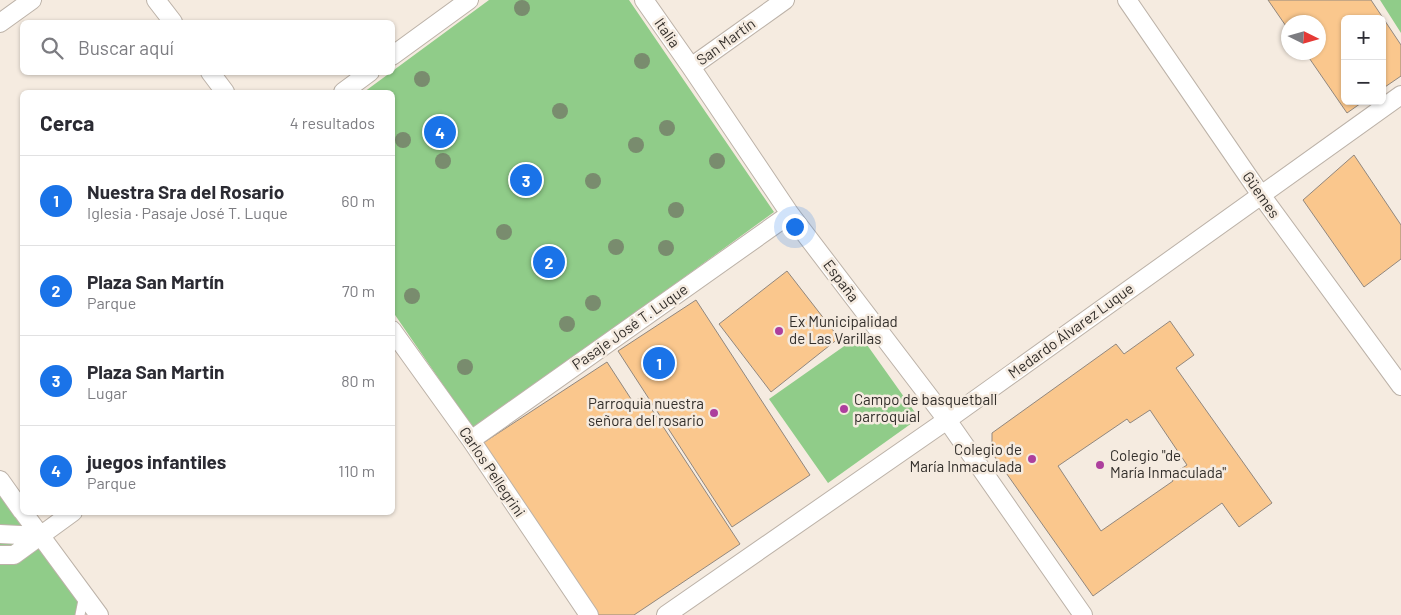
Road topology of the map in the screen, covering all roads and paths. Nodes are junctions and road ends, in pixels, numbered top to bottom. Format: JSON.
{"nodes":[{"id":1,"x":32,"y":0,"type":"edge"},
{"id":2,"x":156,"y":0,"type":"edge"},
{"id":3,"x":469,"y":0,"type":"edge"},
{"id":4,"x":644,"y":0,"type":"edge"},
{"id":5,"x":784,"y":0,"type":"edge"},
{"id":6,"x":1127,"y":0,"type":"edge"},
{"id":7,"x":171,"y":20,"type":"edge"},
{"id":8,"x":0,"y":23,"type":"edge"},
{"id":9,"x":395,"y":54,"type":"edge"},
{"id":10,"x":691,"y":67,"type":"junction"},
{"id":11,"x":212,"y":75,"type":"edge"},
{"id":12,"x":366,"y":75,"type":"edge"},
{"id":13,"x":223,"y":90,"type":"edge"},
{"id":14,"x":346,"y":90,"type":"edge"},
{"id":15,"x":1401,"y":95,"type":"edge"},
{"id":16,"x":1261,"y":195,"type":"junction"},
{"id":17,"x":790,"y":214,"type":"junction"},
{"id":18,"x":395,"y":334,"type":"edge"},
{"id":19,"x":1401,"y":386,"type":"edge"},
{"id":20,"x":947,"y":420,"type":"junction"},
{"id":21,"x":471,"y":440,"type":"junction"},
{"id":22,"x":0,"y":480,"type":"edge"},
{"id":23,"x":20,"y":508,"type":"edge"},
{"id":24,"x":25,"y":515,"type":"edge"},
{"id":25,"x":69,"y":515,"type":"edge"},
{"id":26,"x":0,"y":534,"type":"edge"},
{"id":27,"x":40,"y":536,"type":"junction"},
{"id":28,"x":0,"y":555,"type":"edge"},
{"id":29,"x":84,"y":595,"type":"junction"},
{"id":30,"x":80,"y":615,"type":"edge"},
{"id":31,"x":99,"y":615,"type":"edge"},
{"id":32,"x":589,"y":615,"type":"edge"},
{"id":33,"x":666,"y":615,"type":"edge"},
{"id":34,"x":1083,"y":615,"type":"edge"}],
"edges":[{"from":1,"to":8,"type":"street"},
{"from":2,"to":7,"type":"street"},
{"from":3,"to":9,"type":"street"},
{"from":4,"to":10,"type":"street","name":"Italia"},
{"from":5,"to":10,"type":"street","name":"San Martín"},
{"from":6,"to":16,"type":"street","name":"Güemes"},
{"from":10,"to":17,"type":"street","name":"España"},
{"from":11,"to":13,"type":"street"},
{"from":12,"to":14,"type":"street"},
{"from":15,"to":16,"type":"street","name":"Medardo Álvarez Luque"},
{"from":16,"to":19,"type":"street","name":"Güemes"},
{"from":16,"to":20,"type":"street","name":"Medardo Álvarez Luque"},
{"from":17,"to":20,"type":"street","name":"España"},
{"from":17,"to":21,"type":"street","name":"Pasaje José T. Luque"},
{"from":18,"to":21,"type":"street","name":"Carlos Pellegrini"},
{"from":20,"to":33,"type":"street","name":"Medardo Álvarez Luque"},
{"from":20,"to":34,"type":"street","name":"España"},
{"from":21,"to":32,"type":"street","name":"Carlos Pellegrini"},
{"from":22,"to":23,"type":"street"},
{"from":24,"to":27,"type":"street"},
{"from":25,"to":27,"type":"street"},
{"from":26,"to":27,"type":"street"},
{"from":27,"to":28,"type":"street"},
{"from":27,"to":29,"type":"street"},
{"from":29,"to":30,"type":"lane"},
{"from":29,"to":31,"type":"street"}]}
